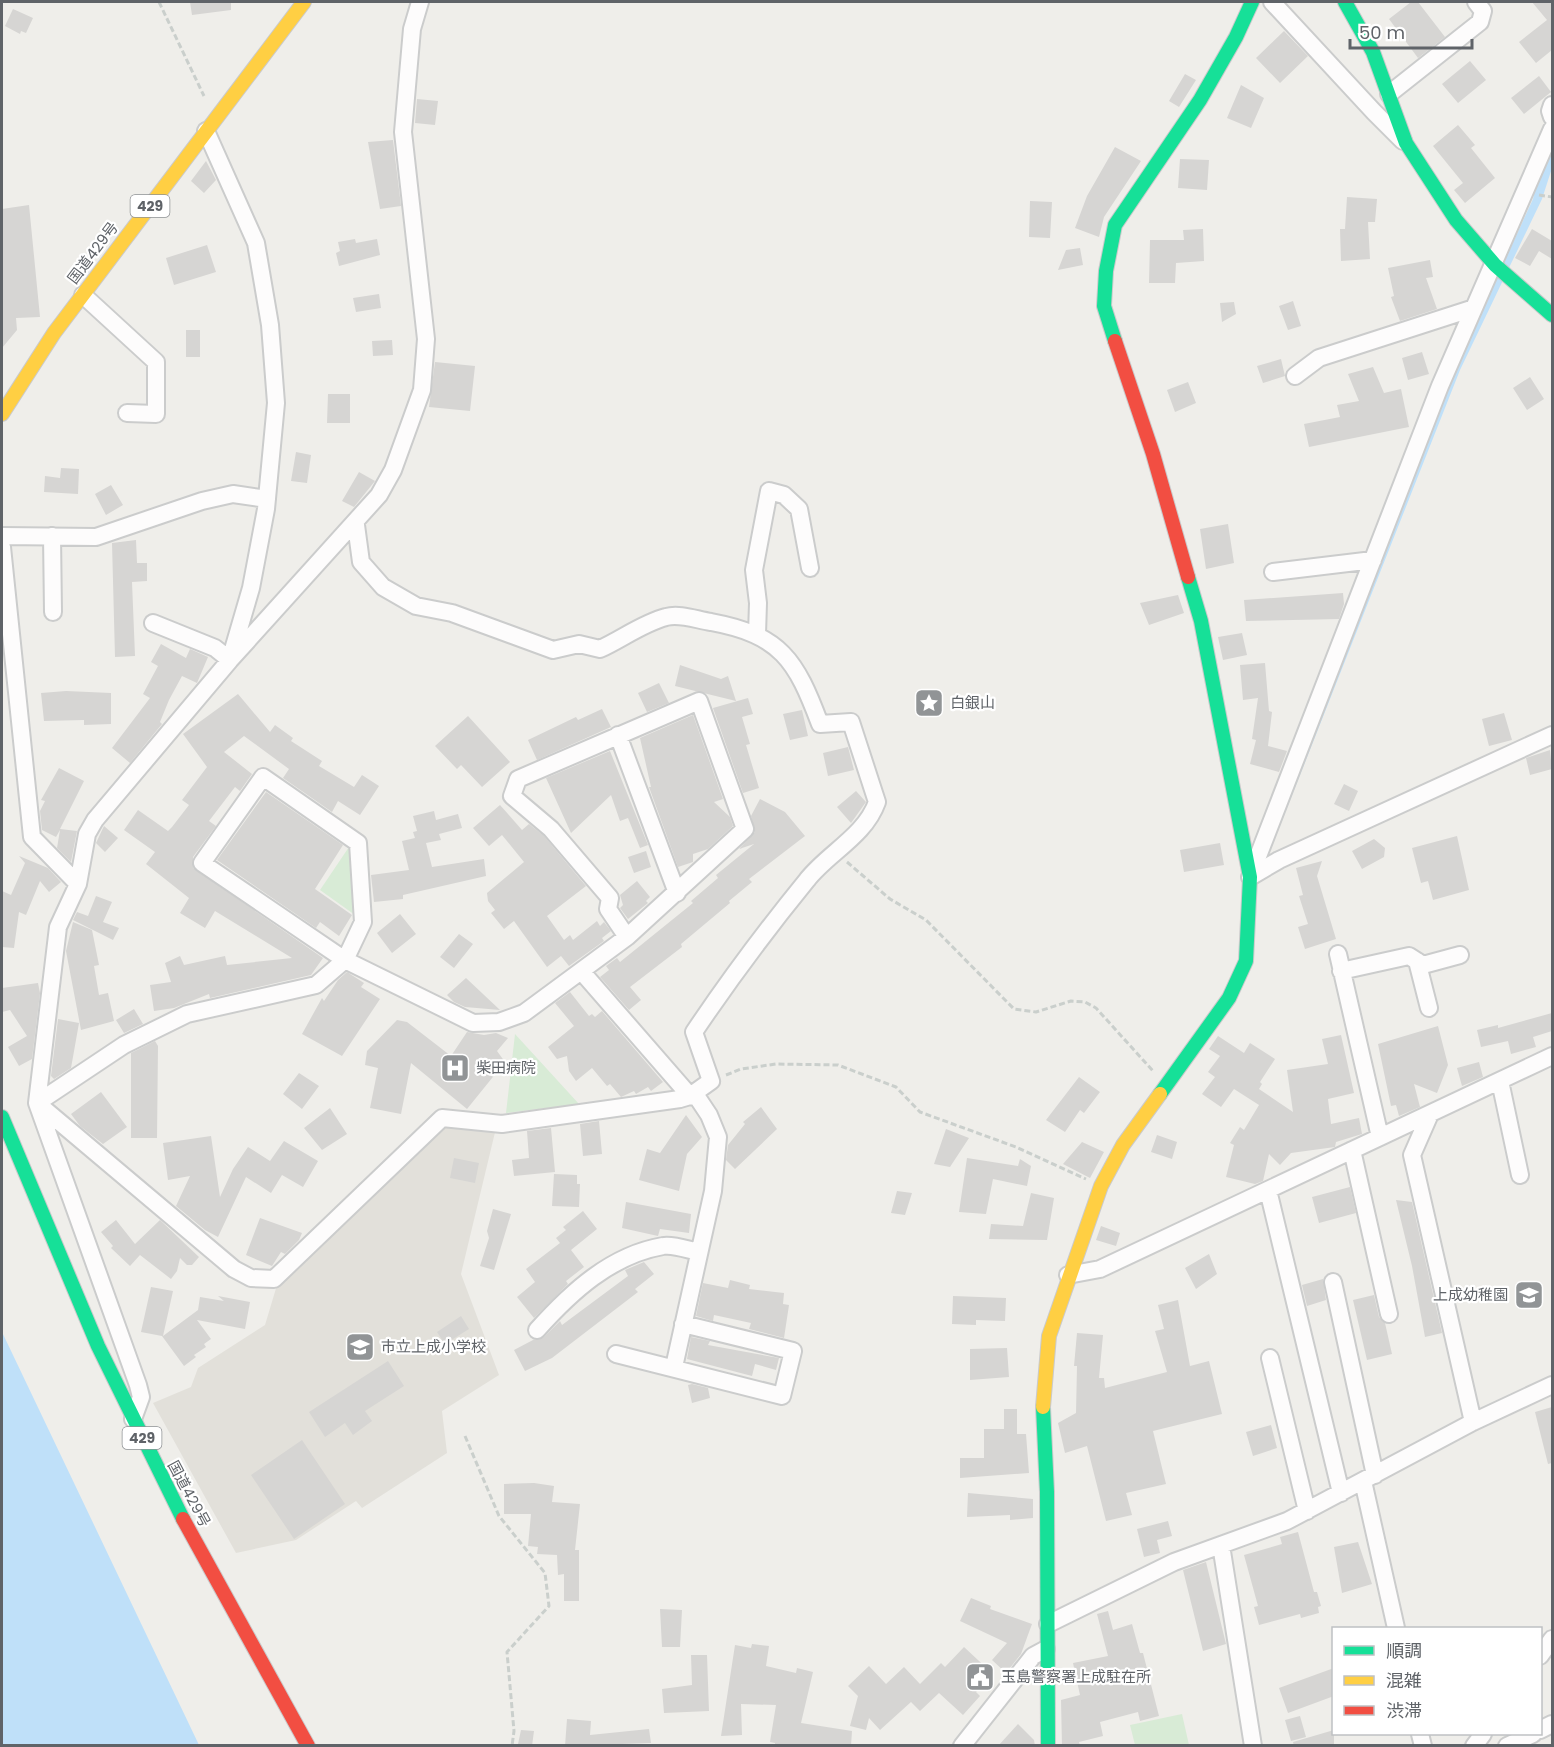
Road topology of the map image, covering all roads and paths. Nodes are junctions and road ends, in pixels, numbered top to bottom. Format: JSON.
{"nodes":[{"id":1,"x":159,"y":2,"type":"edge"},
{"id":2,"x":304,"y":2,"type":"edge"},
{"id":3,"x":420,"y":2,"type":"edge"},
{"id":4,"x":1252,"y":2,"type":"edge"},
{"id":5,"x":1272,"y":2,"type":"edge"},
{"id":6,"x":1345,"y":2,"type":"edge"},
{"id":7,"x":1476,"y":2,"type":"edge"},
{"id":8,"x":1389,"y":93,"type":"junction"},
{"id":9,"x":1552,"y":105,"type":"edge"},
{"id":10,"x":1552,"y":117,"type":"edge"},
{"id":11,"x":210,"y":125,"type":"junction"},
{"id":12,"x":1552,"y":129,"type":"edge"},
{"id":13,"x":1406,"y":143,"type":"junction"},
{"id":14,"x":1495,"y":264,"type":"junction"},
{"id":15,"x":83,"y":295,"type":"junction"},
{"id":16,"x":1474,"y":308,"type":"junction"},
{"id":17,"x":1552,"y":315,"type":"edge"},
{"id":18,"x":1295,"y":376,"type":"dead end"},
{"id":19,"x":127,"y":413,"type":"dead end"},
{"id":20,"x":2,"y":414,"type":"edge"},
{"id":21,"x":267,"y":499,"type":"junction"},
{"id":22,"x":356,"y":525,"type":"junction"},
{"id":23,"x":2,"y":536,"type":"edge"},
{"id":24,"x":52,"y":536,"type":"junction"},
{"id":25,"x":2,"y":547,"type":"edge"},
{"id":26,"x":1373,"y":560,"type":"junction"},
{"id":27,"x":810,"y":568,"type":"dead end"},
{"id":28,"x":1273,"y":572,"type":"dead end"},
{"id":29,"x":53,"y":612,"type":"dead end"},
{"id":30,"x":153,"y":623,"type":"dead end"},
{"id":31,"x":757,"y":634,"type":"junction"},
{"id":32,"x":230,"y":660,"type":"junction"},
{"id":33,"x":618,"y":735,"type":"junction"},
{"id":34,"x":1552,"y":735,"type":"edge"},
{"id":35,"x":836,"y":852,"type":"junction"},
{"id":36,"x":1250,"y":877,"type":"junction"},
{"id":37,"x":78,"y":884,"type":"junction"},
{"id":38,"x":677,"y":893,"type":"junction"},
{"id":39,"x":627,"y":937,"type":"junction"},
{"id":40,"x":1338,"y":954,"type":"dead end"},
{"id":41,"x":1460,"y":955,"type":"dead end"},
{"id":42,"x":345,"y":960,"type":"junction"},
{"id":43,"x":1416,"y":961,"type":"junction"},
{"id":44,"x":1341,"y":971,"type":"junction"},
{"id":45,"x":582,"y":972,"type":"junction"},
{"id":46,"x":1430,"y":1008,"type":"dead end"},
{"id":47,"x":1552,"y":1056,"type":"edge"},
{"id":48,"x":711,"y":1081,"type":"junction"},
{"id":49,"x":1500,"y":1081,"type":"junction"},
{"id":50,"x":1168,"y":1084,"type":"junction"},
{"id":51,"x":690,"y":1096,"type":"junction"},
{"id":52,"x":37,"y":1103,"type":"junction"},
{"id":53,"x":1430,"y":1114,"type":"junction"},
{"id":54,"x":2,"y":1117,"type":"edge"},
{"id":55,"x":1380,"y":1137,"type":"junction"},
{"id":56,"x":1352,"y":1150,"type":"junction"},
{"id":57,"x":1520,"y":1175,"type":"dead end"},
{"id":58,"x":1101,"y":1186,"type":"junction"},
{"id":59,"x":1268,"y":1190,"type":"junction"},
{"id":60,"x":699,"y":1252,"type":"junction"},
{"id":61,"x":1068,"y":1275,"type":"junction"},
{"id":62,"x":1333,"y":1282,"type":"dead end"},
{"id":63,"x":1389,"y":1314,"type":"dead end"},
{"id":64,"x":683,"y":1324,"type":"junction"},
{"id":65,"x":537,"y":1330,"type":"dead end"},
{"id":66,"x":616,"y":1354,"type":"dead end"},
{"id":67,"x":1270,"y":1358,"type":"dead end"},
{"id":68,"x":674,"y":1367,"type":"junction"},
{"id":69,"x":1552,"y":1385,"type":"edge"},
{"id":70,"x":133,"y":1420,"type":"junction"},
{"id":71,"x":1473,"y":1422,"type":"junction"},
{"id":72,"x":465,"y":1436,"type":"dead end"},
{"id":73,"x":1369,"y":1478,"type":"junction"},
{"id":74,"x":1341,"y":1493,"type":"junction"},
{"id":75,"x":1307,"y":1511,"type":"junction"},
{"id":76,"x":1221,"y":1545,"type":"junction"},
{"id":77,"x":1048,"y":1624,"type":"junction"},
{"id":78,"x":1396,"y":1627,"type":"edge"},
{"id":79,"x":1552,"y":1639,"type":"edge"},
{"id":80,"x":1046,"y":1649,"type":"junction"},
{"id":81,"x":1542,"y":1653,"type":"edge"},
{"id":82,"x":1531,"y":1735,"type":"edge"},
{"id":83,"x":308,"y":1746,"type":"edge"},
{"id":84,"x":512,"y":1746,"type":"edge"},
{"id":85,"x":962,"y":1746,"type":"edge"},
{"id":86,"x":1048,"y":1746,"type":"edge"},
{"id":87,"x":1253,"y":1746,"type":"edge"},
{"id":88,"x":1507,"y":1746,"type":"edge"}],
"edges":[{"from":1,"to":11,"type":"path"},
{"from":2,"to":11,"type":"main road","name":"国道429号","number":"429"},
{"from":3,"to":22,"type":"street"},
{"from":4,"to":36,"type":"main road"},
{"from":5,"to":13,"type":"street"},
{"from":6,"to":8,"type":"main road"},
{"from":7,"to":8,"type":"street"},
{"from":8,"to":13,"type":"main road"},
{"from":9,"to":10,"type":"street"},
{"from":11,"to":15,"type":"main road","name":"国道429号","number":"429"},
{"from":11,"to":21,"type":"street"},
{"from":12,"to":14,"type":"street"},
{"from":13,"to":14,"type":"main road"},
{"from":14,"to":16,"type":"street"},
{"from":14,"to":17,"type":"main road"},
{"from":15,"to":19,"type":"street"},
{"from":15,"to":20,"type":"main road","name":"国道429号","number":"429"},
{"from":16,"to":18,"type":"street"},
{"from":16,"to":26,"type":"street"},
{"from":21,"to":24,"type":"street"},
{"from":21,"to":32,"type":"street"},
{"from":22,"to":31,"type":"street"},
{"from":22,"to":32,"type":"street"},
{"from":23,"to":24,"type":"street"},
{"from":24,"to":29,"type":"street"},
{"from":25,"to":37,"type":"street"},
{"from":26,"to":28,"type":"street"},
{"from":26,"to":36,"type":"street"},
{"from":27,"to":31,"type":"street"},
{"from":30,"to":32,"type":"street"},
{"from":31,"to":35,"type":"street"},
{"from":32,"to":37,"type":"street"},
{"from":33,"to":38,"type":"street"},
{"from":33,"to":38,"type":"street"},
{"from":33,"to":39,"type":"street"},
{"from":34,"to":36,"type":"street"},
{"from":35,"to":48,"type":"street"},
{"from":35,"to":50,"type":"path"},
{"from":36,"to":50,"type":"main road"},
{"from":37,"to":52,"type":"street"},
{"from":38,"to":39,"type":"street"},
{"from":39,"to":45,"type":"street"},
{"from":40,"to":44,"type":"street"},
{"from":41,"to":43,"type":"street"},
{"from":42,"to":42,"type":"street"},
{"from":42,"to":45,"type":"street"},
{"from":42,"to":52,"type":"street"},
{"from":43,"to":44,"type":"street"},
{"from":43,"to":46,"type":"street"},
{"from":44,"to":55,"type":"street"},
{"from":45,"to":51,"type":"street"},
{"from":47,"to":49,"type":"street"},
{"from":48,"to":51,"type":"street"},
{"from":48,"to":58,"type":"path"},
{"from":49,"to":53,"type":"street"},
{"from":49,"to":57,"type":"street"},
{"from":50,"to":58,"type":"main road"},
{"from":51,"to":52,"type":"street"},
{"from":51,"to":60,"type":"street"},
{"from":52,"to":70,"type":"street"},
{"from":53,"to":55,"type":"street"},
{"from":53,"to":71,"type":"street"},
{"from":54,"to":70,"type":"main road","name":"国道429号","number":"429"},
{"from":55,"to":56,"type":"street"},
{"from":56,"to":59,"type":"street"},
{"from":56,"to":63,"type":"street"},
{"from":58,"to":61,"type":"main road"},
{"from":59,"to":61,"type":"street"},
{"from":59,"to":74,"type":"street"},
{"from":60,"to":64,"type":"street"},
{"from":60,"to":65,"type":"street"},
{"from":61,"to":77,"type":"main road"},
{"from":62,"to":73,"type":"street"},
{"from":64,"to":68,"type":"street"},
{"from":64,"to":68,"type":"street"},
{"from":66,"to":68,"type":"street"},
{"from":67,"to":75,"type":"street"},
{"from":69,"to":71,"type":"street"},
{"from":70,"to":83,"type":"main road","name":"国道429号","number":"429"},
{"from":71,"to":73,"type":"street"},
{"from":72,"to":84,"type":"path"},
{"from":73,"to":74,"type":"street"},
{"from":73,"to":78,"type":"street"},
{"from":74,"to":75,"type":"street"},
{"from":75,"to":76,"type":"street"},
{"from":76,"to":77,"type":"street"},
{"from":76,"to":87,"type":"street"},
{"from":77,"to":80,"type":"main road"},
{"from":79,"to":81,"type":"street"},
{"from":80,"to":85,"type":"street"},
{"from":80,"to":86,"type":"main road"},
{"from":82,"to":88,"type":"street"}]}
